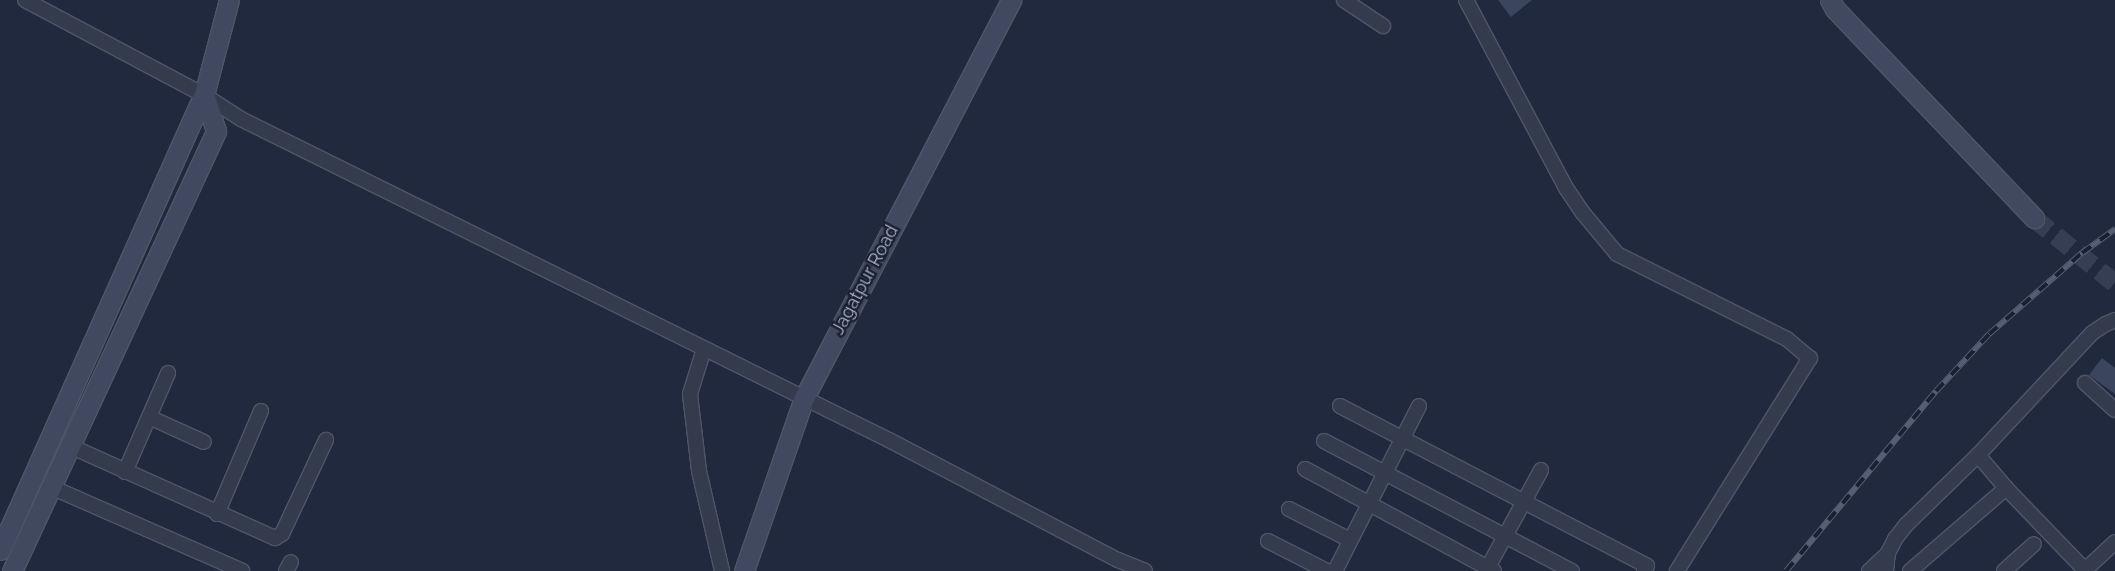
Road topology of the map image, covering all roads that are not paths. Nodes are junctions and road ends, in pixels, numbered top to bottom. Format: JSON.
{"nodes":[{"id":1,"x":24,"y":0,"type":"edge"},
{"id":2,"x":229,"y":0,"type":"edge"},
{"id":3,"x":1011,"y":0,"type":"edge"},
{"id":4,"x":1344,"y":0,"type":"edge"},
{"id":5,"x":1466,"y":0,"type":"edge"},
{"id":6,"x":1830,"y":0,"type":"edge"},
{"id":7,"x":1383,"y":26,"type":"dead end"},
{"id":8,"x":204,"y":95,"type":"junction"},
{"id":9,"x":2034,"y":218,"type":"tunnel mouth"},
{"id":10,"x":2115,"y":320,"type":"edge"},
{"id":11,"x":704,"y":349,"type":"junction"},
{"id":12,"x":168,"y":373,"type":"dead end"},
{"id":13,"x":2085,"y":383,"type":"dead end"},
{"id":14,"x":804,"y":398,"type":"junction"},
{"id":15,"x":1340,"y":406,"type":"dead end"},
{"id":16,"x":1419,"y":406,"type":"dead end"},
{"id":17,"x":2115,"y":410,"type":"edge"},
{"id":18,"x":261,"y":411,"type":"dead end"},
{"id":19,"x":149,"y":417,"type":"junction"},
{"id":20,"x":1402,"y":438,"type":"junction"},
{"id":21,"x":326,"y":440,"type":"dead end"},
{"id":22,"x":1324,"y":441,"type":"dead end"},
{"id":23,"x":204,"y":442,"type":"dead end"},
{"id":24,"x":70,"y":446,"type":"junction"},
{"id":25,"x":1978,"y":455,"type":"junction"},
{"id":26,"x":1305,"y":469,"type":"dead end"},
{"id":27,"x":1541,"y":470,"type":"dead end"},
{"id":28,"x":125,"y":472,"type":"junction"},
{"id":29,"x":1385,"y":473,"type":"junction"},
{"id":30,"x":51,"y":487,"type":"junction"},
{"id":31,"x":2006,"y":488,"type":"junction"},
{"id":32,"x":1370,"y":502,"type":"junction"},
{"id":33,"x":1524,"y":502,"type":"junction"},
{"id":34,"x":1289,"y":509,"type":"dead end"},
{"id":35,"x":217,"y":514,"type":"junction"},
{"id":36,"x":1506,"y":536,"type":"junction"},
{"id":37,"x":1350,"y":540,"type":"junction"},
{"id":38,"x":1268,"y":541,"type":"dead end"},
{"id":39,"x":2115,"y":542,"type":"edge"},
{"id":40,"x":2034,"y":544,"type":"dead end"},
{"id":41,"x":0,"y":550,"type":"edge"},
{"id":42,"x":1888,"y":552,"type":"junction"},
{"id":43,"x":1490,"y":570,"type":"edge"},
{"id":44,"x":2085,"y":570,"type":"edge"},
{"id":45,"x":12,"y":571,"type":"edge"},
{"id":46,"x":242,"y":571,"type":"edge"},
{"id":47,"x":722,"y":571,"type":"edge"},
{"id":48,"x":744,"y":571,"type":"edge"},
{"id":49,"x":1145,"y":571,"type":"edge"},
{"id":50,"x":1327,"y":571,"type":"edge"},
{"id":51,"x":1335,"y":571,"type":"edge"},
{"id":52,"x":1572,"y":571,"type":"edge"},
{"id":53,"x":1644,"y":571,"type":"edge"},
{"id":54,"x":1677,"y":571,"type":"edge"},
{"id":55,"x":1869,"y":571,"type":"edge"},
{"id":56,"x":1886,"y":571,"type":"edge"},
{"id":57,"x":1910,"y":571,"type":"edge"},
{"id":58,"x":2004,"y":571,"type":"edge"}],
"edges":[{"from":1,"to":8,"type":"street"},
{"from":2,"to":8,"type":"street"},
{"from":3,"to":14,"type":"street","name":"Jagatpur Road"},
{"from":4,"to":7,"type":"street"},
{"from":5,"to":54,"type":"street"},
{"from":6,"to":9,"type":"street"},
{"from":8,"to":11,"type":"street"},
{"from":8,"to":24,"type":"street"},
{"from":8,"to":41,"type":"street"},
{"from":10,"to":25,"type":"street"},
{"from":11,"to":14,"type":"street"},
{"from":11,"to":47,"type":"street"},
{"from":12,"to":19,"type":"street"},
{"from":13,"to":17,"type":"street"},
{"from":14,"to":48,"type":"street","name":"Jagatpur Road"},
{"from":14,"to":49,"type":"street"},
{"from":15,"to":20,"type":"street"},
{"from":16,"to":20,"type":"street"},
{"from":18,"to":35,"type":"street"},
{"from":19,"to":23,"type":"street"},
{"from":19,"to":28,"type":"street"},
{"from":20,"to":29,"type":"street"},
{"from":20,"to":33,"type":"street"},
{"from":21,"to":35,"type":"street"},
{"from":22,"to":29,"type":"street"},
{"from":24,"to":28,"type":"street"},
{"from":24,"to":30,"type":"street"},
{"from":25,"to":31,"type":"street"},
{"from":25,"to":42,"type":"street"},
{"from":26,"to":32,"type":"street"},
{"from":27,"to":33,"type":"street"},
{"from":28,"to":35,"type":"street"},
{"from":29,"to":32,"type":"street"},
{"from":29,"to":36,"type":"street"},
{"from":30,"to":45,"type":"street"},
{"from":30,"to":46,"type":"street"},
{"from":31,"to":44,"type":"street"},
{"from":31,"to":57,"type":"street"},
{"from":32,"to":37,"type":"street"},
{"from":32,"to":43,"type":"street"},
{"from":33,"to":36,"type":"street"},
{"from":33,"to":53,"type":"street"},
{"from":34,"to":37,"type":"street"},
{"from":36,"to":43,"type":"street"},
{"from":36,"to":52,"type":"street"},
{"from":37,"to":51,"type":"street"},
{"from":38,"to":50,"type":"street"},
{"from":39,"to":44,"type":"street"},
{"from":40,"to":58,"type":"street"},
{"from":42,"to":55,"type":"street"},
{"from":42,"to":56,"type":"street"}]}
